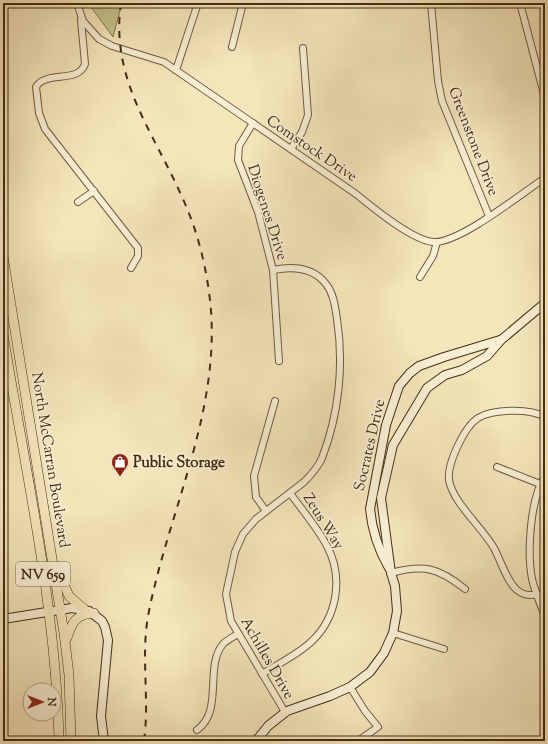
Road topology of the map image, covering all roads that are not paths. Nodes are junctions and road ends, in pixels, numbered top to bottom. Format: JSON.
{"nodes":[{"id":1,"x":77,"y":3,"type":"edge"},
{"id":2,"x":198,"y":3,"type":"edge"},
{"id":3,"x":243,"y":3,"type":"edge"},
{"id":4,"x":431,"y":3,"type":"edge"},
{"id":5,"x":520,"y":3,"type":"edge"},
{"id":6,"x":81,"y":16,"type":"junction"},
{"id":7,"x":232,"y":48,"type":"dead end"},
{"id":8,"x":303,"y":48,"type":"dead end"},
{"id":9,"x":176,"y":70,"type":"junction"},
{"id":10,"x":545,"y":98,"type":"edge"},
{"id":11,"x":253,"y":123,"type":"junction"},
{"id":12,"x":291,"y":149,"type":"junction"},
{"id":13,"x":545,"y":178,"type":"edge"},
{"id":14,"x":94,"y":191,"type":"junction"},
{"id":15,"x":78,"y":202,"type":"dead end"},
{"id":16,"x":489,"y":216,"type":"junction"},
{"id":17,"x":437,"y":242,"type":"junction"},
{"id":18,"x":3,"y":256,"type":"edge"},
{"id":19,"x":131,"y":268,"type":"dead end"},
{"id":20,"x":273,"y":270,"type":"junction"},
{"id":21,"x":420,"y":277,"type":"dead end"},
{"id":22,"x":545,"y":303,"type":"edge"},
{"id":23,"x":3,"y":334,"type":"edge"},
{"id":24,"x":501,"y":340,"type":"junction"},
{"id":25,"x":279,"y":361,"type":"dead end"},
{"id":26,"x":275,"y":401,"type":"dead end"},
{"id":27,"x":545,"y":417,"type":"edge"},
{"id":28,"x":497,"y":467,"type":"dead end"},
{"id":29,"x":545,"y":476,"type":"edge"},
{"id":30,"x":540,"y":484,"type":"junction"},
{"id":31,"x":290,"y":493,"type":"junction"},
{"id":32,"x":266,"y":512,"type":"junction"},
{"id":33,"x":52,"y":551,"type":"junction"},
{"id":34,"x":391,"y":573,"type":"junction"},
{"id":35,"x":465,"y":589,"type":"dead end"},
{"id":36,"x":537,"y":594,"type":"junction"},
{"id":37,"x":61,"y":609,"type":"junction"},
{"id":38,"x":84,"y":609,"type":"junction"},
{"id":39,"x":50,"y":611,"type":"junction"},
{"id":40,"x":94,"y":613,"type":"junction"},
{"id":41,"x":545,"y":617,"type":"edge"},
{"id":42,"x":3,"y":619,"type":"edge"},
{"id":43,"x":393,"y":633,"type":"junction"},
{"id":44,"x":238,"y":634,"type":"junction"},
{"id":45,"x":65,"y":643,"type":"junction"},
{"id":46,"x":444,"y":649,"type":"dead end"},
{"id":47,"x":262,"y":674,"type":"junction"},
{"id":48,"x":350,"y":687,"type":"junction"},
{"id":49,"x":285,"y":712,"type":"junction"},
{"id":50,"x":197,"y":730,"type":"dead end"},
{"id":51,"x":59,"y":741,"type":"edge"},
{"id":52,"x":71,"y":741,"type":"edge"},
{"id":53,"x":104,"y":741,"type":"edge"},
{"id":54,"x":256,"y":741,"type":"edge"},
{"id":55,"x":358,"y":741,"type":"edge"}],
"edges":[{"from":1,"to":6,"type":"street","name":"Comstock Drive"},
{"from":2,"to":9,"type":"street"},
{"from":3,"to":7,"type":"street"},
{"from":4,"to":16,"type":"street","name":"Greenstone Drive"},
{"from":5,"to":10,"type":"street"},
{"from":6,"to":9,"type":"street","name":"Comstock Drive"},
{"from":6,"to":14,"type":"street"},
{"from":8,"to":12,"type":"street"},
{"from":9,"to":11,"type":"street","name":"Comstock Drive"},
{"from":11,"to":12,"type":"street","name":"Comstock Drive"},
{"from":11,"to":20,"type":"street","name":"Diogenes Drive"},
{"from":12,"to":17,"type":"street","name":"Comstock Drive"},
{"from":13,"to":16,"type":"street"},
{"from":14,"to":15,"type":"street"},
{"from":14,"to":19,"type":"street"},
{"from":16,"to":17,"type":"street"},
{"from":17,"to":21,"type":"street"},
{"from":18,"to":33,"type":"main road","name":"North McCarran Boulevard","number":"NV 659"},
{"from":20,"to":25,"type":"street","name":"Diogenes Drive"},
{"from":20,"to":31,"type":"street","name":"Achilles Drive"},
{"from":22,"to":24,"type":"street","name":"Socrates Drive"},
{"from":23,"to":39,"type":"main road","name":"North McCarran Boulevard","number":"NV 659"},
{"from":24,"to":34,"type":"street","name":"Socrates Drive"},
{"from":24,"to":34,"type":"street","name":"Socrates Drive"},
{"from":26,"to":32,"type":"street"},
{"from":27,"to":36,"type":"street"},
{"from":28,"to":30,"type":"street"},
{"from":29,"to":30,"type":"street"},
{"from":30,"to":36,"type":"street"},
{"from":31,"to":32,"type":"street","name":"Achilles Drive"},
{"from":31,"to":47,"type":"street","name":"Zeus Way"},
{"from":32,"to":44,"type":"street","name":"Achilles Drive"},
{"from":33,"to":37,"type":"main road","name":"North McCarran Boulevard","number":"NV 659"},
{"from":33,"to":38,"type":"main road"},
{"from":34,"to":35,"type":"street"},
{"from":34,"to":43,"type":"street","name":"Socrates Drive"},
{"from":36,"to":41,"type":"street"},
{"from":37,"to":38,"type":"street"},
{"from":37,"to":39,"type":"street"},
{"from":37,"to":45,"type":"main road","name":"North McCarran Boulevard","number":"NV 659"},
{"from":38,"to":40,"type":"street"},
{"from":39,"to":42,"type":"street"},
{"from":39,"to":51,"type":"main road","name":"North McCarran Boulevard","number":"NV 659"},
{"from":40,"to":45,"type":"main road"},
{"from":40,"to":53,"type":"street"},
{"from":43,"to":46,"type":"street"},
{"from":43,"to":48,"type":"street","name":"Socrates Drive"},
{"from":44,"to":47,"type":"street","name":"Achilles Drive"},
{"from":44,"to":50,"type":"street"},
{"from":45,"to":52,"type":"main road","name":"North McCarran Boulevard","number":"NV 659"},
{"from":47,"to":49,"type":"street","name":"Achilles Drive"},
{"from":48,"to":49,"type":"street","name":"Socrates Drive"},
{"from":48,"to":55,"type":"street"},
{"from":49,"to":54,"type":"street","name":"Socrates Drive"}]}
